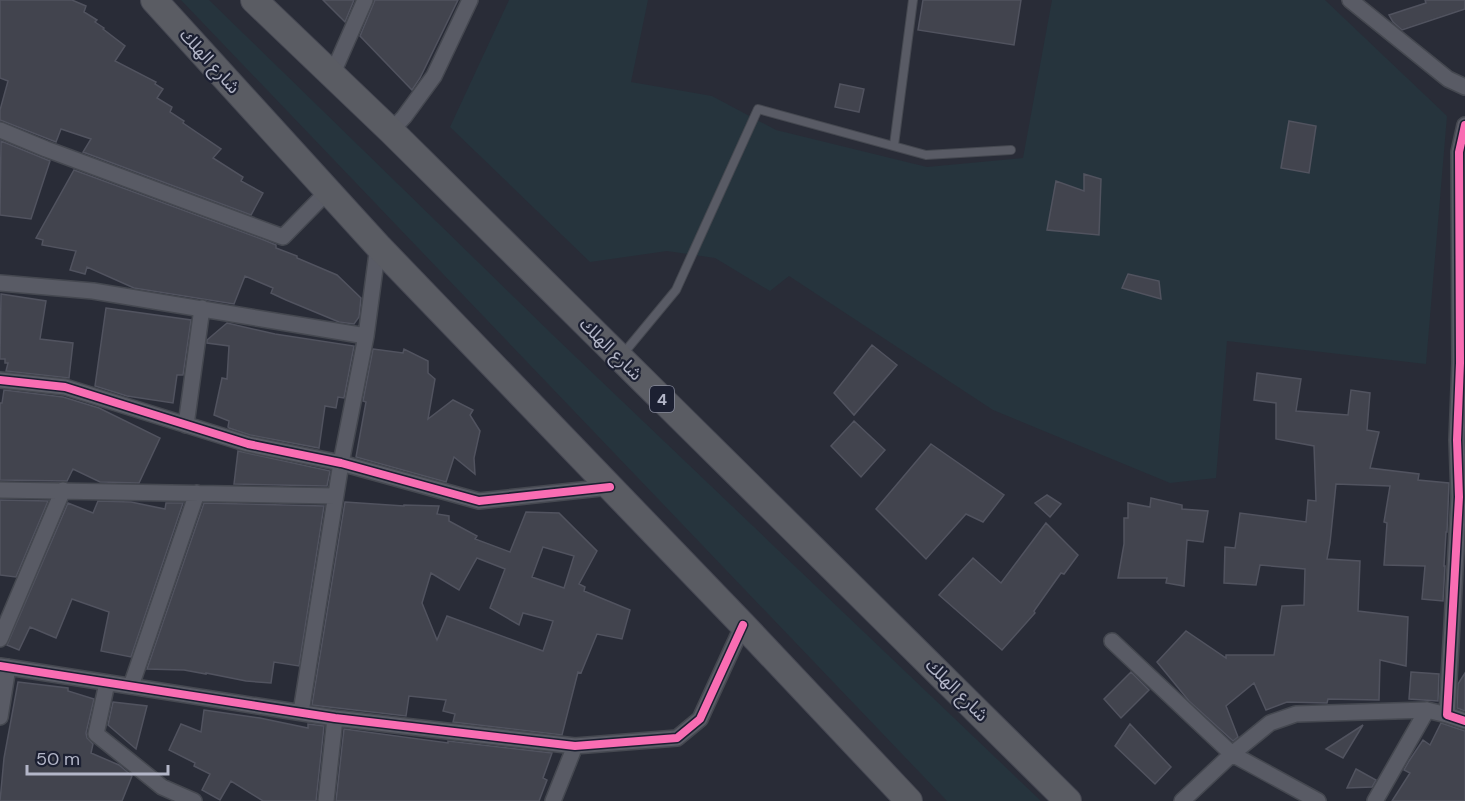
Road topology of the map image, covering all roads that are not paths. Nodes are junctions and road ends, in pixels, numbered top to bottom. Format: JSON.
{"nodes":[{"id":1,"x":154,"y":0,"type":"edge"},
{"id":2,"x":254,"y":0,"type":"edge"},
{"id":3,"x":364,"y":0,"type":"edge"},
{"id":4,"x":470,"y":0,"type":"edge"},
{"id":5,"x":914,"y":0,"type":"edge"},
{"id":6,"x":1350,"y":0,"type":"edge"},
{"id":7,"x":332,"y":75,"type":"junction"},
{"id":8,"x":1465,"y":87,"type":"edge"},
{"id":9,"x":1465,"y":125,"type":"edge"},
{"id":10,"x":0,"y":130,"type":"edge"},
{"id":11,"x":391,"y":131,"type":"junction"},
{"id":12,"x":894,"y":145,"type":"junction"},
{"id":13,"x":1011,"y":150,"type":"dead end"},
{"id":14,"x":327,"y":192,"type":"junction"},
{"id":15,"x":378,"y":246,"type":"junction"},
{"id":16,"x":0,"y":283,"type":"edge"},
{"id":17,"x":202,"y":308,"type":"junction"},
{"id":18,"x":366,"y":336,"type":"junction"},
{"id":19,"x":621,"y":358,"type":"junction"},
{"id":20,"x":1463,"y":363,"type":"edge"},
{"id":21,"x":0,"y":380,"type":"edge"},
{"id":22,"x":186,"y":424,"type":"junction"},
{"id":23,"x":340,"y":463,"type":"junction"},
{"id":24,"x":609,"y":487,"type":"junction"},
{"id":25,"x":0,"y":490,"type":"edge"},
{"id":26,"x":63,"y":490,"type":"junction"},
{"id":27,"x":197,"y":493,"type":"junction"},
{"id":28,"x":335,"y":496,"type":"junction"},
{"id":29,"x":743,"y":625,"type":"junction"},
{"id":30,"x":0,"y":639,"type":"edge"},
{"id":31,"x":1112,"y":641,"type":"dead end"},
{"id":32,"x":4,"y":667,"type":"edge"},
{"id":33,"x":108,"y":682,"type":"junction"},
{"id":34,"x":131,"y":686,"type":"junction"},
{"id":35,"x":1427,"y":710,"type":"junction"},
{"id":36,"x":301,"y":712,"type":"junction"},
{"id":37,"x":1447,"y":715,"type":"junction"},
{"id":38,"x":0,"y":717,"type":"edge"},
{"id":39,"x":335,"y":718,"type":"junction"},
{"id":40,"x":1465,"y":722,"type":"edge"},
{"id":41,"x":575,"y":746,"type":"junction"},
{"id":42,"x":1232,"y":754,"type":"junction"},
{"id":43,"x":194,"y":801,"type":"edge"},
{"id":44,"x":326,"y":801,"type":"edge"},
{"id":45,"x":553,"y":801,"type":"edge"},
{"id":46,"x":909,"y":801,"type":"edge"},
{"id":47,"x":1068,"y":801,"type":"edge"},
{"id":48,"x":1182,"y":801,"type":"edge"},
{"id":49,"x":1318,"y":801,"type":"edge"},
{"id":50,"x":1376,"y":801,"type":"edge"}],
"edges":[{"from":1,"to":14,"type":"highway","name":"شارع الهلك"},
{"from":2,"to":7,"type":"highway","name":"شارع الهلك","number":"4"},
{"from":3,"to":7,"type":"street"},
{"from":4,"to":11,"type":"street"},
{"from":5,"to":12,"type":"lane"},
{"from":6,"to":8,"type":"street"},
{"from":7,"to":11,"type":"highway","name":"شارع الهلك","number":"4"},
{"from":9,"to":20,"type":"street"},
{"from":10,"to":14,"type":"street"},
{"from":11,"to":19,"type":"highway","name":"شارع الهلك","number":"4"},
{"from":12,"to":13,"type":"lane"},
{"from":12,"to":19,"type":"lane"},
{"from":14,"to":15,"type":"highway","name":"شارع الهلك"},
{"from":15,"to":18,"type":"street"},
{"from":15,"to":24,"type":"highway","name":"شارع الهلك"},
{"from":16,"to":17,"type":"street"},
{"from":17,"to":18,"type":"street"},
{"from":17,"to":22,"type":"street"},
{"from":18,"to":23,"type":"street"},
{"from":19,"to":47,"type":"highway","name":"شارع الهلك","number":"4"},
{"from":20,"to":37,"type":"street"},
{"from":21,"to":22,"type":"street"},
{"from":22,"to":23,"type":"street"},
{"from":23,"to":24,"type":"street"},
{"from":23,"to":28,"type":"street"},
{"from":24,"to":29,"type":"highway","name":"شارع الهلك"},
{"from":25,"to":26,"type":"street"},
{"from":26,"to":27,"type":"street"},
{"from":26,"to":30,"type":"street"},
{"from":27,"to":28,"type":"street"},
{"from":27,"to":34,"type":"street"},
{"from":28,"to":36,"type":"street"},
{"from":29,"to":41,"type":"street"},
{"from":29,"to":46,"type":"highway","name":"شارع الهلك"},
{"from":31,"to":42,"type":"street"},
{"from":32,"to":33,"type":"street"},
{"from":32,"to":38,"type":"street"},
{"from":33,"to":34,"type":"street"},
{"from":33,"to":43,"type":"street"},
{"from":34,"to":36,"type":"street"},
{"from":35,"to":37,"type":"street"},
{"from":35,"to":42,"type":"street"},
{"from":35,"to":50,"type":"street"},
{"from":36,"to":39,"type":"street"},
{"from":37,"to":40,"type":"street"},
{"from":39,"to":41,"type":"street"},
{"from":39,"to":44,"type":"street"},
{"from":41,"to":45,"type":"street"},
{"from":42,"to":48,"type":"street"},
{"from":42,"to":49,"type":"street"}]}
